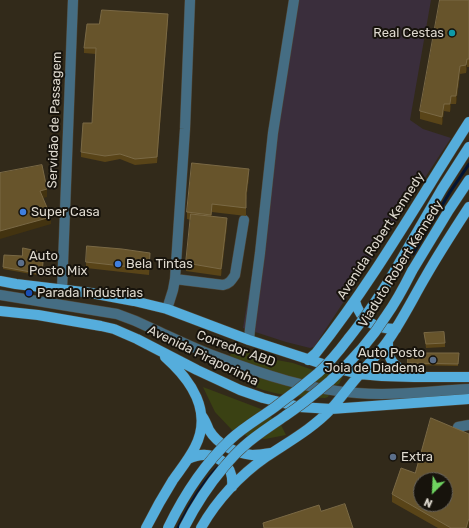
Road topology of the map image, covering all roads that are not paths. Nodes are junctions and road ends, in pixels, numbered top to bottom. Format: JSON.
{"nodes":[{"id":1,"x":73,"y":0,"type":"edge"},
{"id":2,"x":190,"y":0,"type":"edge"},
{"id":3,"x":294,"y":0,"type":"edge"},
{"id":4,"x":469,"y":122,"type":"edge"},
{"id":5,"x":469,"y":147,"type":"edge"},
{"id":6,"x":469,"y":180,"type":"edge"},
{"id":7,"x":469,"y":207,"type":"edge"},
{"id":8,"x":244,"y":220,"type":"dead end"},
{"id":9,"x":176,"y":279,"type":"junction"},
{"id":10,"x":0,"y":281,"type":"edge"},
{"id":11,"x":62,"y":290,"type":"junction"},
{"id":12,"x":0,"y":295,"type":"edge"},
{"id":13,"x":355,"y":301,"type":"junction"},
{"id":14,"x":167,"y":310,"type":"junction"},
{"id":15,"x":0,"y":311,"type":"edge"},
{"id":16,"x":396,"y":328,"type":"junction"},
{"id":17,"x":249,"y":340,"type":"junction"},
{"id":18,"x":388,"y":341,"type":"junction"},
{"id":19,"x":154,"y":347,"type":"junction"},
{"id":20,"x":308,"y":360,"type":"junction"},
{"id":21,"x":359,"y":374,"type":"junction"},
{"id":22,"x":414,"y":377,"type":"junction"},
{"id":23,"x":469,"y":377,"type":"edge"},
{"id":24,"x":469,"y":388,"type":"edge"},
{"id":25,"x":345,"y":392,"type":"junction"},
{"id":26,"x":469,"y":399,"type":"edge"},
{"id":27,"x":332,"y":408,"type":"junction"},
{"id":28,"x":202,"y":414,"type":"junction"},
{"id":29,"x":469,"y":425,"type":"edge"},
{"id":30,"x":458,"y":427,"type":"dead end"},
{"id":31,"x":273,"y":453,"type":"junction"},
{"id":32,"x":188,"y":459,"type":"junction"},
{"id":33,"x":232,"y":487,"type":"junction"},
{"id":34,"x":146,"y":528,"type":"edge"},
{"id":35,"x":168,"y":528,"type":"edge"},
{"id":36,"x":184,"y":528,"type":"edge"},
{"id":37,"x":201,"y":528,"type":"edge"}],
"edges":[{"from":1,"to":11,"type":"street","name":"Servidão de Passagem"},
{"from":2,"to":9,"type":"street"},
{"from":3,"to":17,"type":"street"},
{"from":4,"to":13,"type":"main road","name":"Avenida Robert Kennedy"},
{"from":5,"to":35,"type":"main road","name":"Viaduto Robert Kennedy","bridge":true},
{"from":6,"to":36,"type":"main road","name":"Viaduto Robert Kennedy","bridge":true},
{"from":7,"to":16,"type":"main road"},
{"from":8,"to":9,"type":"street"},
{"from":9,"to":14,"type":"street"},
{"from":10,"to":11,"type":"main road","name":"Avenida Piraporinha"},
{"from":11,"to":14,"type":"main road","name":"Avenida Piraporinha"},
{"from":12,"to":25,"type":"street","name":"Corredor ABD"},
{"from":13,"to":16,"type":"main road"},
{"from":13,"to":20,"type":"main road","name":"Avenida Robert Kennedy"},
{"from":14,"to":17,"type":"main road","name":"Avenida Piraporinha"},
{"from":15,"to":19,"type":"main road","name":"Avenida Piraporinha"},
{"from":16,"to":18,"type":"main road"},
{"from":17,"to":20,"type":"main road","name":"Avenida Piraporinha"},
{"from":18,"to":21,"type":"main road"},
{"from":18,"to":22,"type":"main road"},
{"from":19,"to":27,"type":"main road","name":"Avenida Piraporinha"},
{"from":19,"to":28,"type":"main road"},
{"from":20,"to":21,"type":"main road","name":"Avenida Piraporinha"},
{"from":21,"to":22,"type":"main road","name":"Avenida Piraporinha"},
{"from":21,"to":25,"type":"main road"},
{"from":22,"to":23,"type":"main road","name":"Avenida Piraporinha"},
{"from":24,"to":25,"type":"street","name":"Corredor ABD"},
{"from":25,"to":27,"type":"main road"},
{"from":26,"to":27,"type":"main road","name":"Avenida Piraporinha"},
{"from":27,"to":31,"type":"main road"},
{"from":28,"to":31,"type":"main road"},
{"from":28,"to":32,"type":"main road"},
{"from":29,"to":30,"type":"street"},
{"from":31,"to":33,"type":"main road"},
{"from":32,"to":33,"type":"main road"},
{"from":32,"to":34,"type":"main road"},
{"from":33,"to":37,"type":"main road"}]}
